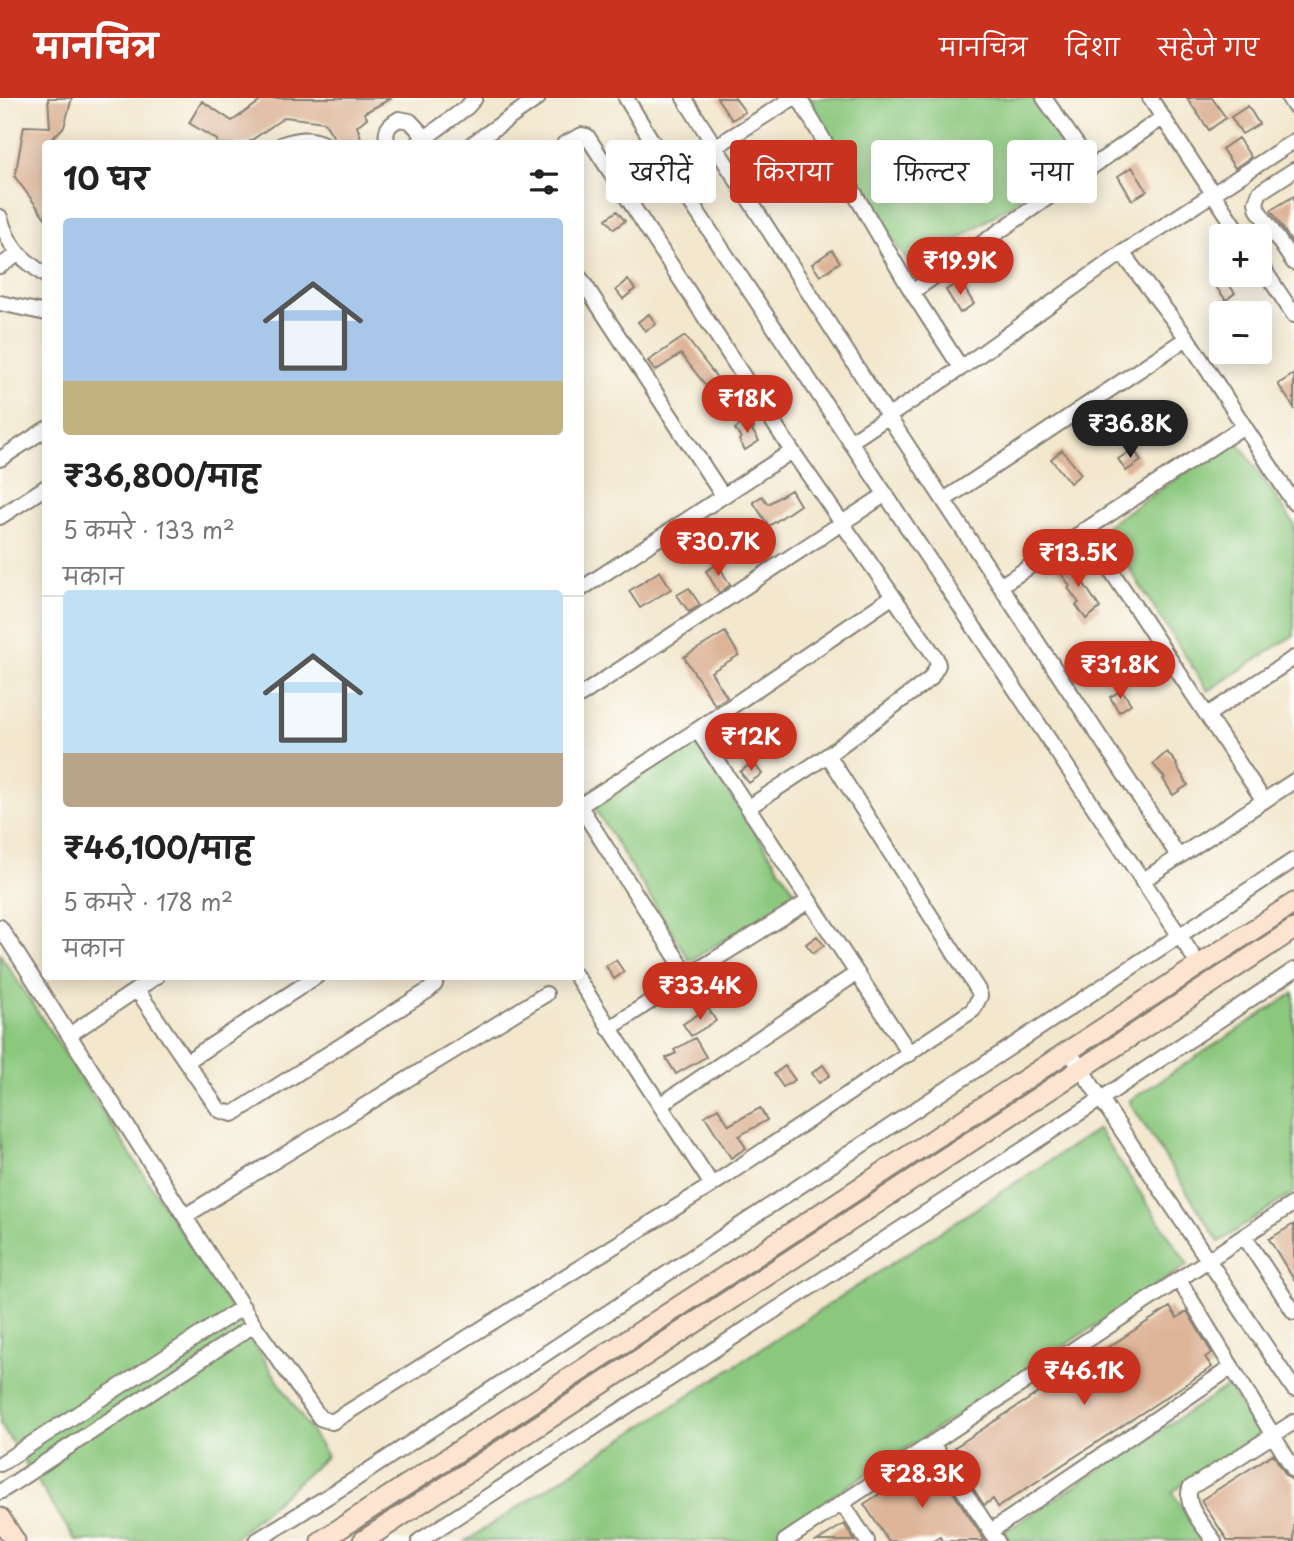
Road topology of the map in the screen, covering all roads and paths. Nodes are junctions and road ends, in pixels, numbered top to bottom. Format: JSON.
{"nodes":[{"id":1,"x":475,"y":98,"type":"edge"},
{"id":2,"x":538,"y":98,"type":"edge"},
{"id":3,"x":626,"y":98,"type":"edge"},
{"id":4,"x":684,"y":98,"type":"edge"},
{"id":5,"x":793,"y":98,"type":"edge"},
{"id":6,"x":799,"y":98,"type":"edge"},
{"id":7,"x":1044,"y":98,"type":"edge"},
{"id":8,"x":1150,"y":98,"type":"edge"},
{"id":9,"x":1289,"y":98,"type":"edge"},
{"id":10,"x":1294,"y":106,"type":"edge"},
{"id":11,"x":1162,"y":118,"type":"junction"},
{"id":12,"x":294,"y":140,"type":"edge"},
{"id":13,"x":315,"y":140,"type":"edge"},
{"id":14,"x":387,"y":140,"type":"edge"},
{"id":15,"x":421,"y":140,"type":"edge"},
{"id":16,"x":478,"y":140,"type":"edge"},
{"id":17,"x":572,"y":140,"type":"edge"},
{"id":18,"x":651,"y":140,"type":"edge"},
{"id":19,"x":711,"y":140,"type":"edge"},
{"id":20,"x":1073,"y":140,"type":"edge"},
{"id":21,"x":1294,"y":141,"type":"edge"},
{"id":22,"x":716,"y":146,"type":"edge"},
{"id":23,"x":716,"y":149,"type":"edge"},
{"id":24,"x":1097,"y":161,"type":"edge"},
{"id":25,"x":1294,"y":170,"type":"edge"},
{"id":26,"x":1213,"y":194,"type":"junction"},
{"id":27,"x":691,"y":203,"type":"edge"},
{"id":28,"x":1037,"y":203,"type":"edge"},
{"id":29,"x":0,"y":217,"type":"edge"},
{"id":30,"x":1233,"y":224,"type":"edge"},
{"id":31,"x":3,"y":236,"type":"edge"},
{"id":32,"x":1122,"y":253,"type":"junction"},
{"id":33,"x":17,"y":255,"type":"junction"},
{"id":34,"x":1294,"y":264,"type":"edge"},
{"id":35,"x":0,"y":266,"type":"edge"},
{"id":36,"x":42,"y":273,"type":"edge"},
{"id":37,"x":1272,"y":282,"type":"edge"},
{"id":38,"x":584,"y":284,"type":"edge"},
{"id":39,"x":912,"y":292,"type":"junction"},
{"id":40,"x":0,"y":303,"type":"edge"},
{"id":41,"x":42,"y":312,"type":"edge"},
{"id":42,"x":1294,"y":315,"type":"edge"},
{"id":43,"x":1187,"y":338,"type":"junction"},
{"id":44,"x":961,"y":368,"type":"junction"},
{"id":45,"x":888,"y":416,"type":"junction"},
{"id":46,"x":1244,"y":426,"type":"junction"},
{"id":47,"x":42,"y":432,"type":"edge"},
{"id":48,"x":850,"y":442,"type":"junction"},
{"id":49,"x":792,"y":451,"type":"junction"},
{"id":50,"x":0,"y":459,"type":"edge"},
{"id":51,"x":42,"y":490,"type":"edge"},
{"id":52,"x":886,"y":494,"type":"junction"},
{"id":53,"x":723,"y":496,"type":"junction"},
{"id":54,"x":944,"y":500,"type":"junction"},
{"id":55,"x":1294,"y":503,"type":"edge"},
{"id":56,"x":0,"y":517,"type":"edge"},
{"id":57,"x":841,"y":523,"type":"junction"},
{"id":58,"x":1084,"y":530,"type":"junction"},
{"id":59,"x":1000,"y":586,"type":"junction"},
{"id":60,"x":584,"y":587,"type":"edge"},
{"id":61,"x":892,"y":597,"type":"junction"},
{"id":62,"x":1294,"y":658,"type":"edge"},
{"id":63,"x":584,"y":693,"type":"edge"},
{"id":64,"x":1207,"y":715,"type":"junction"},
{"id":65,"x":697,"y":730,"type":"junction"},
{"id":66,"x":828,"y":755,"type":"junction"},
{"id":67,"x":1294,"y":781,"type":"edge"},
{"id":68,"x":1264,"y":801,"type":"junction"},
{"id":69,"x":584,"y":804,"type":"edge"},
{"id":70,"x":749,"y":807,"type":"junction"},
{"id":71,"x":584,"y":811,"type":"edge"},
{"id":72,"x":1179,"y":857,"type":"junction"},
{"id":73,"x":1294,"y":860,"type":"edge"},
{"id":74,"x":1142,"y":881,"type":"junction"},
{"id":75,"x":809,"y":901,"type":"junction"},
{"id":76,"x":1294,"y":904,"type":"edge"},
{"id":77,"x":0,"y":927,"type":"edge"},
{"id":78,"x":1294,"y":929,"type":"edge"},
{"id":79,"x":1179,"y":936,"type":"junction"},
{"id":80,"x":1199,"y":965,"type":"junction"},
{"id":81,"x":1294,"y":970,"type":"edge"},
{"id":82,"x":857,"y":973,"type":"junction"},
{"id":83,"x":688,"y":976,"type":"junction"},
{"id":84,"x":151,"y":980,"type":"edge"},
{"id":85,"x":311,"y":980,"type":"edge"},
{"id":86,"x":436,"y":980,"type":"edge"},
{"id":87,"x":579,"y":980,"type":"edge"},
{"id":88,"x":137,"y":990,"type":"junction"},
{"id":89,"x":546,"y":994,"type":"dead end"},
{"id":90,"x":610,"y":1029,"type":"junction"},
{"id":91,"x":69,"y":1035,"type":"junction"},
{"id":92,"x":1069,"y":1051,"type":"junction"},
{"id":93,"x":910,"y":1054,"type":"junction"},
{"id":94,"x":187,"y":1062,"type":"junction"},
{"id":95,"x":1082,"y":1069,"type":"junction"},
{"id":96,"x":1101,"y":1099,"type":"junction"},
{"id":97,"x":660,"y":1105,"type":"junction"},
{"id":98,"x":712,"y":1185,"type":"junction"},
{"id":99,"x":1294,"y":1203,"type":"edge"},
{"id":100,"x":185,"y":1216,"type":"junction"},
{"id":101,"x":1244,"y":1236,"type":"junction"},
{"id":102,"x":1208,"y":1259,"type":"junction"},
{"id":103,"x":1180,"y":1280,"type":"junction"},
{"id":104,"x":243,"y":1307,"type":"junction"},
{"id":105,"x":1293,"y":1309,"type":"edge"},
{"id":106,"x":254,"y":1325,"type":"junction"},
{"id":107,"x":1232,"y":1367,"type":"junction"},
{"id":108,"x":1294,"y":1389,"type":"edge"},
{"id":109,"x":1294,"y":1422,"type":"edge"},
{"id":110,"x":1272,"y":1437,"type":"junction"},
{"id":111,"x":932,"y":1443,"type":"junction"},
{"id":112,"x":0,"y":1464,"type":"edge"},
{"id":113,"x":1294,"y":1470,"type":"edge"},
{"id":114,"x":0,"y":1492,"type":"edge"},
{"id":115,"x":842,"y":1503,"type":"junction"},
{"id":116,"x":0,"y":1518,"type":"edge"},
{"id":117,"x":994,"y":1536,"type":"edge"},
{"id":118,"x":15,"y":1541,"type":"edge"},
{"id":119,"x":256,"y":1541,"type":"edge"},
{"id":120,"x":321,"y":1541,"type":"edge"},
{"id":121,"x":363,"y":1541,"type":"edge"},
{"id":122,"x":419,"y":1541,"type":"edge"},
{"id":123,"x":785,"y":1541,"type":"edge"},
{"id":124,"x":867,"y":1541,"type":"edge"},
{"id":125,"x":1214,"y":1541,"type":"edge"}],
"edges":[{"from":1,"to":15,"type":"street"},
{"from":2,"to":16,"type":"street"},
{"from":3,"to":18,"type":"street"},
{"from":4,"to":19,"type":"street"},
{"from":5,"to":22,"type":"street"},
{"from":6,"to":39,"type":"street"},
{"from":7,"to":20,"type":"street"},
{"from":8,"to":11,"type":"street"},
{"from":9,"to":10,"type":"street"},
{"from":11,"to":24,"type":"street"},
{"from":11,"to":26,"type":"street"},
{"from":12,"to":13,"type":"street"},
{"from":14,"to":15,"type":"street"},
{"from":17,"to":49,"type":"street"},
{"from":21,"to":26,"type":"street"},
{"from":23,"to":45,"type":"street"},
{"from":25,"to":34,"type":"street"},
{"from":26,"to":30,"type":"street"},
{"from":26,"to":32,"type":"street"},
{"from":27,"to":48,"type":"street"},
{"from":28,"to":39,"type":"street"},
{"from":29,"to":31,"type":"street"},
{"from":31,"to":33,"type":"street"},
{"from":32,"to":43,"type":"street"},
{"from":32,"to":44,"type":"street"},
{"from":33,"to":35,"type":"street"},
{"from":33,"to":36,"type":"street"},
{"from":37,"to":42,"type":"street"},
{"from":38,"to":53,"type":"street"},
{"from":39,"to":44,"type":"street"},
{"from":40,"to":41,"type":"street"},
{"from":43,"to":46,"type":"street"},
{"from":43,"to":54,"type":"street"},
{"from":44,"to":45,"type":"street"},
{"from":45,"to":48,"type":"street"},
{"from":45,"to":54,"type":"street"},
{"from":46,"to":55,"type":"street"},
{"from":46,"to":58,"type":"street"},
{"from":47,"to":50,"type":"street"},
{"from":48,"to":52,"type":"street"},
{"from":49,"to":53,"type":"street"},
{"from":49,"to":57,"type":"street"},
{"from":51,"to":56,"type":"street"},
{"from":52,"to":57,"type":"street"},
{"from":52,"to":74,"type":"street"},
{"from":53,"to":60,"type":"street"},
{"from":54,"to":59,"type":"street"},
{"from":57,"to":61,"type":"street"},
{"from":57,"to":63,"type":"street"},
{"from":58,"to":59,"type":"street"},
{"from":58,"to":64,"type":"street"},
{"from":59,"to":72,"type":"street"},
{"from":61,"to":65,"type":"street"},
{"from":61,"to":66,"type":"street"},
{"from":62,"to":64,"type":"street"},
{"from":64,"to":68,"type":"street"},
{"from":65,"to":69,"type":"street"},
{"from":65,"to":70,"type":"street"},
{"from":66,"to":70,"type":"street"},
{"from":66,"to":93,"type":"street"},
{"from":67,"to":68,"type":"street"},
{"from":68,"to":72,"type":"street"},
{"from":70,"to":75,"type":"street"},
{"from":71,"to":83,"type":"street"},
{"from":72,"to":74,"type":"street"},
{"from":73,"to":79,"type":"street"},
{"from":74,"to":79,"type":"street"},
{"from":75,"to":82,"type":"street"},
{"from":75,"to":83,"type":"street"},
{"from":76,"to":80,"type":"street"},
{"from":77,"to":91,"type":"street"},
{"from":78,"to":95,"type":"street"},
{"from":79,"to":80,"type":"street"},
{"from":79,"to":119,"type":"street"},
{"from":80,"to":92,"type":"street"},
{"from":81,"to":96,"type":"street"},
{"from":82,"to":93,"type":"street"},
{"from":82,"to":97,"type":"street"},
{"from":83,"to":90,"type":"street"},
{"from":84,"to":88,"type":"street"},
{"from":85,"to":94,"type":"street"},
{"from":86,"to":94,"type":"street"},
{"from":87,"to":90,"type":"street"},
{"from":88,"to":91,"type":"street"},
{"from":88,"to":94,"type":"street"},
{"from":89,"to":100,"type":"street"},
{"from":90,"to":97,"type":"street"},
{"from":91,"to":100,"type":"street"},
{"from":92,"to":95,"type":"street"},
{"from":92,"to":120,"type":"street"},
{"from":93,"to":98,"type":"street"},
{"from":95,"to":96,"type":"street"},
{"from":95,"to":121,"type":"street"},
{"from":96,"to":102,"type":"street"},
{"from":96,"to":122,"type":"street"},
{"from":97,"to":98,"type":"street"},
{"from":98,"to":106,"type":"street"},
{"from":99,"to":101,"type":"street"},
{"from":100,"to":104,"type":"street"},
{"from":101,"to":102,"type":"street"},
{"from":101,"to":105,"type":"street"},
{"from":102,"to":103,"type":"street"},
{"from":102,"to":108,"type":"street"},
{"from":103,"to":107,"type":"street"},
{"from":103,"to":111,"type":"street"},
{"from":104,"to":106,"type":"street"},
{"from":104,"to":112,"type":"street"},
{"from":106,"to":114,"type":"street"},
{"from":107,"to":110,"type":"street"},
{"from":107,"to":117,"type":"street"},
{"from":109,"to":110,"type":"street"},
{"from":110,"to":113,"type":"street"},
{"from":110,"to":125,"type":"street"},
{"from":111,"to":115,"type":"street"},
{"from":111,"to":117,"type":"street"},
{"from":115,"to":123,"type":"street"},
{"from":115,"to":124,"type":"street"},
{"from":116,"to":118,"type":"street"}]}
